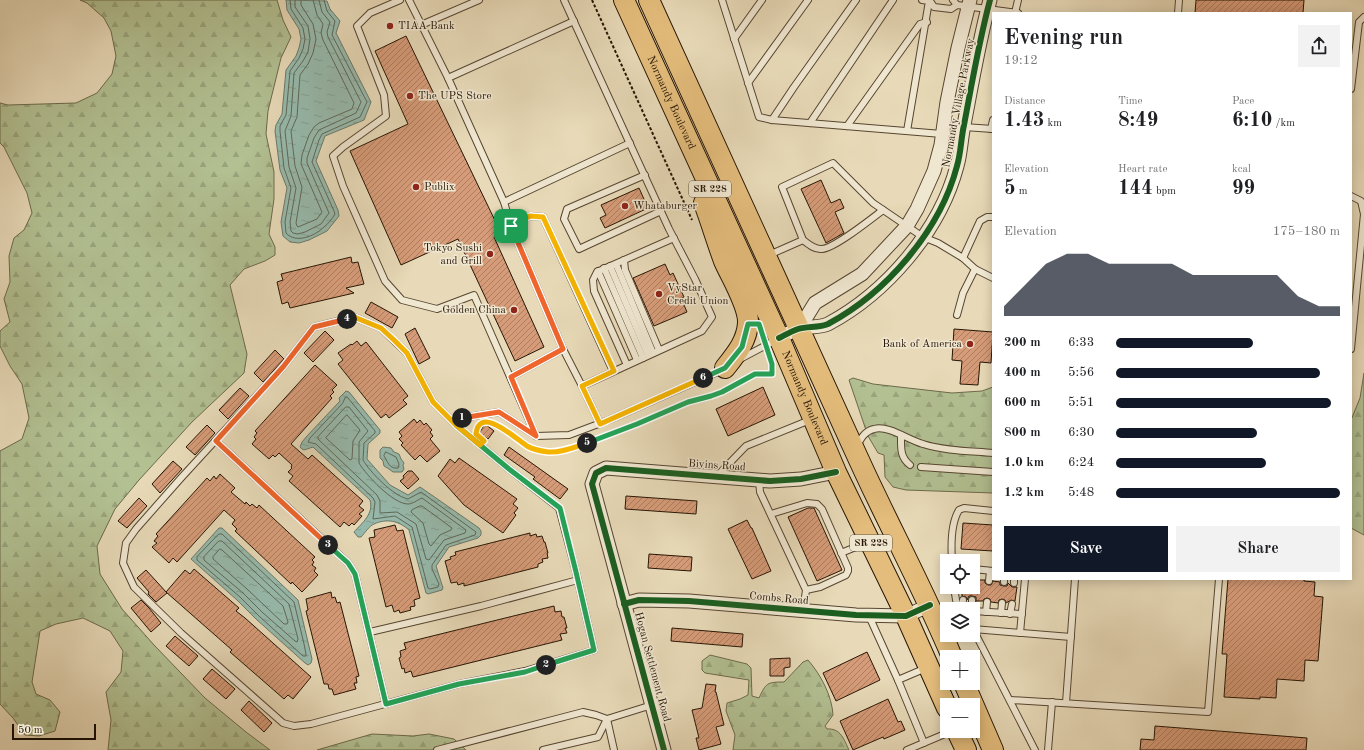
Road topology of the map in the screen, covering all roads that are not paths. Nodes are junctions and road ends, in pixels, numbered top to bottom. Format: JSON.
{"nodes":[{"id":1,"x":400,"y":0,"type":"edge"},
{"id":2,"x":409,"y":0,"type":"edge"},
{"id":3,"x":479,"y":0,"type":"edge"},
{"id":4,"x":564,"y":0,"type":"edge"},
{"id":5,"x":624,"y":0,"type":"edge"},
{"id":6,"x":649,"y":0,"type":"edge"},
{"id":7,"x":722,"y":0,"type":"edge"},
{"id":8,"x":762,"y":0,"type":"edge"},
{"id":9,"x":808,"y":0,"type":"edge"},
{"id":10,"x":856,"y":0,"type":"edge"},
{"id":11,"x":893,"y":0,"type":"edge"},
{"id":12,"x":922,"y":0,"type":"edge"},
{"id":13,"x":1018,"y":0,"type":"edge"},
{"id":14,"x":1179,"y":0,"type":"edge"},
{"id":15,"x":930,"y":1,"type":"edge"},
{"id":16,"x":962,"y":3,"type":"edge"},
{"id":17,"x":989,"y":5,"type":"edge"},
{"id":18,"x":1012,"y":12,"type":"edge"},
{"id":19,"x":1015,"y":12,"type":"edge"},
{"id":20,"x":1178,"y":12,"type":"edge"},
{"id":21,"x":1364,"y":17,"type":"edge"},
{"id":22,"x":574,"y":20,"type":"junction"},
{"id":23,"x":927,"y":22,"type":"junction"},
{"id":24,"x":421,"y":25,"type":"junction"},
{"id":25,"x":663,"y":30,"type":"junction"},
{"id":26,"x":642,"y":39,"type":"junction"},
{"id":27,"x":734,"y":39,"type":"junction"},
{"id":28,"x":448,"y":78,"type":"junction"},
{"id":29,"x":1352,"y":81,"type":"edge"},
{"id":30,"x":748,"y":84,"type":"junction"},
{"id":31,"x":772,"y":120,"type":"junction"},
{"id":32,"x":810,"y":123,"type":"junction"},
{"id":33,"x":847,"y":126,"type":"junction"},
{"id":34,"x":964,"y":127,"type":"junction"},
{"id":35,"x":992,"y":129,"type":"edge"},
{"id":36,"x":907,"y":131,"type":"junction"},
{"id":37,"x":942,"y":134,"type":"junction"},
{"id":38,"x":630,"y":143,"type":"junction"},
{"id":39,"x":698,"y":162,"type":"junction"},
{"id":40,"x":645,"y":175,"type":"junction"},
{"id":41,"x":1352,"y":196,"type":"edge"},
{"id":42,"x":504,"y":202,"type":"junction"},
{"id":43,"x":883,"y":210,"type":"junction"},
{"id":44,"x":661,"y":211,"type":"junction"},
{"id":45,"x":992,"y":217,"type":"edge"},
{"id":46,"x":511,"y":226,"type":"junction"},
{"id":47,"x":907,"y":226,"type":"junction"},
{"id":48,"x":923,"y":236,"type":"junction"},
{"id":49,"x":674,"y":238,"type":"junction"},
{"id":50,"x":803,"y":240,"type":"junction"},
{"id":51,"x":766,"y":256,"type":"junction"},
{"id":52,"x":963,"y":258,"type":"junction"},
{"id":53,"x":624,"y":260,"type":"junction"},
{"id":54,"x":607,"y":267,"type":"junction"},
{"id":55,"x":975,"y":269,"type":"junction"},
{"id":56,"x":992,"y":278,"type":"edge"},
{"id":57,"x":957,"y":315,"type":"dead end"},
{"id":58,"x":799,"y":329,"type":"junction"},
{"id":59,"x":1352,"y":335,"type":"edge"},
{"id":60,"x":772,"y":342,"type":"junction"},
{"id":61,"x":563,"y":349,"type":"junction"},
{"id":62,"x":648,"y":356,"type":"junction"},
{"id":63,"x":627,"y":365,"type":"junction"},
{"id":64,"x":725,"y":368,"type":"junction"},
{"id":65,"x":614,"y":371,"type":"junction"},
{"id":66,"x":511,"y":377,"type":"junction"},
{"id":67,"x":582,"y":386,"type":"junction"},
{"id":68,"x":813,"y":418,"type":"junction"},
{"id":69,"x":600,"y":424,"type":"junction"},
{"id":70,"x":456,"y":425,"type":"junction"},
{"id":71,"x":536,"y":436,"type":"junction"},
{"id":72,"x":901,"y":436,"type":"junction"},
{"id":73,"x":216,"y":441,"type":"junction"},
{"id":74,"x":855,"y":451,"type":"junction"},
{"id":75,"x":992,"y":453,"type":"edge"},
{"id":76,"x":910,"y":465,"type":"dead end"},
{"id":77,"x":921,"y":467,"type":"dead end"},
{"id":78,"x":836,"y":472,"type":"junction"},
{"id":79,"x":992,"y":472,"type":"edge"},
{"id":80,"x":596,"y":473,"type":"joint"},
{"id":81,"x":717,"y":476,"type":"junction"},
{"id":82,"x":760,"y":480,"type":"junction"},
{"id":83,"x":992,"y":511,"type":"edge"},
{"id":84,"x":771,"y":514,"type":"junction"},
{"id":85,"x":870,"y":541,"type":"junction"},
{"id":86,"x":841,"y":553,"type":"junction"},
{"id":87,"x":952,"y":554,"type":"edge"},
{"id":88,"x":980,"y":570,"type":"edge"},
{"id":89,"x":991,"y":571,"type":"edge"},
{"id":90,"x":578,"y":580,"type":"junction"},
{"id":91,"x":1025,"y":580,"type":"edge"},
{"id":92,"x":1075,"y":580,"type":"edge"},
{"id":93,"x":1219,"y":580,"type":"edge"},
{"id":94,"x":989,"y":581,"type":"dead end"},
{"id":95,"x":806,"y":590,"type":"junction"},
{"id":96,"x":987,"y":602,"type":"dead end"},
{"id":97,"x":1002,"y":603,"type":"dead end"},
{"id":98,"x":624,"y":604,"type":"junction"},
{"id":99,"x":1012,"y":604,"type":"dead end"},
{"id":100,"x":930,"y":605,"type":"junction"},
{"id":101,"x":803,"y":611,"type":"junction"},
{"id":102,"x":980,"y":611,"type":"edge"},
{"id":103,"x":986,"y":612,"type":"junction"},
{"id":104,"x":1001,"y":613,"type":"junction"},
{"id":105,"x":1010,"y":614,"type":"junction"},
{"id":106,"x":1022,"y":614,"type":"junction"},
{"id":107,"x":869,"y":615,"type":"junction"},
{"id":108,"x":906,"y":616,"type":"junction"},
{"id":109,"x":940,"y":624,"type":"edge"},
{"id":110,"x":980,"y":630,"type":"edge"},
{"id":111,"x":370,"y":632,"type":"junction"},
{"id":112,"x":1020,"y":633,"type":"junction"},
{"id":113,"x":1071,"y":637,"type":"junction"},
{"id":114,"x":980,"y":642,"type":"edge"},
{"id":115,"x":929,"y":667,"type":"junction"},
{"id":116,"x":898,"y":680,"type":"junction"},
{"id":117,"x":967,"y":690,"type":"edge"},
{"id":118,"x":943,"y":698,"type":"edge"},
{"id":119,"x":1010,"y":700,"type":"junction"},
{"id":120,"x":1052,"y":702,"type":"junction"},
{"id":121,"x":1066,"y":703,"type":"junction"},
{"id":122,"x":386,"y":704,"type":"junction"},
{"id":123,"x":652,"y":705,"type":"junction"},
{"id":124,"x":606,"y":719,"type":"junction"},
{"id":125,"x":940,"y":736,"type":"edge"},
{"id":126,"x":960,"y":738,"type":"edge"},
{"id":127,"x":924,"y":743,"type":"junction"},
{"id":128,"x":437,"y":750,"type":"edge"},
{"id":129,"x":544,"y":750,"type":"edge"},
{"id":130,"x":614,"y":750,"type":"edge"},
{"id":131,"x":664,"y":750,"type":"edge"},
{"id":132,"x":907,"y":750,"type":"edge"},
{"id":133,"x":966,"y":750,"type":"edge"},
{"id":134,"x":993,"y":750,"type":"edge"},
{"id":135,"x":1035,"y":750,"type":"edge"},
{"id":136,"x":1048,"y":750,"type":"edge"}],
"edges":[{"from":1,"to":66,"type":"lane"},
{"from":2,"to":24,"type":"lane"},
{"from":3,"to":24,"type":"lane"},
{"from":4,"to":22,"type":"lane"},
{"from":5,"to":26,"type":"main road","name":"Normandy Boulevard","number":"SR 228"},
{"from":6,"to":25,"type":"main road","name":"Normandy Boulevard","number":"SR 228"},
{"from":7,"to":27,"type":"lane"},
{"from":8,"to":27,"type":"lane"},
{"from":9,"to":30,"type":"lane"},
{"from":10,"to":31,"type":"lane"},
{"from":11,"to":32,"type":"lane"},
{"from":12,"to":15,"type":"lane"},
{"from":13,"to":19,"type":"lane"},
{"from":14,"to":20,"type":"lane"},
{"from":15,"to":16,"type":"lane"},
{"from":15,"to":23,"type":"lane"},
{"from":16,"to":17,"type":"lane"},
{"from":16,"to":37,"type":"street","name":"Normandy Village Parkway"},
{"from":17,"to":18,"type":"lane"},
{"from":17,"to":34,"type":"street","name":"Normandy Village Parkway"},
{"from":21,"to":29,"type":"lane"},
{"from":22,"to":28,"type":"lane"},
{"from":22,"to":38,"type":"lane"},
{"from":23,"to":33,"type":"lane"},
{"from":23,"to":36,"type":"lane"},
{"from":24,"to":28,"type":"lane"},
{"from":25,"to":26,"type":"main road"},
{"from":25,"to":51,"type":"main road","name":"Normandy Boulevard","number":"SR 228"},
{"from":26,"to":39,"type":"main road","name":"Normandy Boulevard","number":"SR 228"},
{"from":27,"to":30,"type":"lane"},
{"from":28,"to":42,"type":"lane"},
{"from":30,"to":31,"type":"lane"},
{"from":31,"to":32,"type":"lane"},
{"from":32,"to":33,"type":"lane"},
{"from":33,"to":36,"type":"lane"},
{"from":34,"to":35,"type":"lane"},
{"from":34,"to":48,"type":"street","name":"Normandy Village Parkway"},
{"from":36,"to":37,"type":"lane"},
{"from":37,"to":47,"type":"street","name":"Normandy Village Parkway"},
{"from":38,"to":40,"type":"lane"},
{"from":38,"to":42,"type":"lane"},
{"from":39,"to":60,"type":"main road","name":"Normandy Boulevard","number":"SR 228"},
{"from":39,"to":64,"type":"main road"},
{"from":40,"to":44,"type":"lane"},
{"from":40,"to":44,"type":"lane"},
{"from":41,"to":59,"type":"lane"},
{"from":42,"to":46,"type":"lane"},
{"from":43,"to":47,"type":"lane"},
{"from":43,"to":50,"type":"lane"},
{"from":43,"to":50,"type":"lane"},
{"from":44,"to":49,"type":"lane"},
{"from":45,"to":52,"type":"lane"},
{"from":46,"to":61,"type":"lane"},
{"from":46,"to":65,"type":"lane"},
{"from":47,"to":48,"type":"lane"},
{"from":47,"to":58,"type":"street","name":"Normandy Village Parkway"},
{"from":48,"to":52,"type":"lane"},
{"from":48,"to":58,"type":"street","name":"Normandy Village Parkway"},
{"from":49,"to":53,"type":"lane"},
{"from":49,"to":62,"type":"lane"},
{"from":50,"to":51,"type":"lane"},
{"from":51,"to":58,"type":"main road","name":"Normandy Boulevard","number":"SR 228"},
{"from":52,"to":55,"type":"lane"},
{"from":53,"to":54,"type":"lane"},
{"from":53,"to":62,"type":"lane"},
{"from":54,"to":62,"type":"lane"},
{"from":54,"to":62,"type":"lane"},
{"from":54,"to":63,"type":"lane"},
{"from":55,"to":56,"type":"lane"},
{"from":55,"to":57,"type":"lane"},
{"from":58,"to":60,"type":"street","name":"Normandy Village Parkway"},
{"from":58,"to":74,"type":"main road","name":"Normandy Boulevard","number":"SR 228"},
{"from":60,"to":64,"type":"lane"},
{"from":60,"to":68,"type":"main road","name":"Normandy Boulevard","number":"SR 228"},
{"from":61,"to":66,"type":"lane"},
{"from":61,"to":67,"type":"lane"},
{"from":62,"to":63,"type":"lane"},
{"from":63,"to":65,"type":"lane"},
{"from":64,"to":69,"type":"lane"},
{"from":65,"to":67,"type":"lane"},
{"from":66,"to":71,"type":"lane"},
{"from":67,"to":69,"type":"lane"},
{"from":68,"to":78,"type":"main road","name":"Normandy Boulevard","number":"SR 228"},
{"from":68,"to":81,"type":"lane"},
{"from":69,"to":71,"type":"lane"},
{"from":70,"to":71,"type":"lane"},
{"from":70,"to":73,"type":"lane"},
{"from":70,"to":90,"type":"lane"},
{"from":72,"to":74,"type":"lane"},
{"from":72,"to":75,"type":"lane"},
{"from":72,"to":76,"type":"lane"},
{"from":73,"to":111,"type":"lane"},
{"from":73,"to":122,"type":"lane"},
{"from":74,"to":100,"type":"main road","name":"Normandy Boulevard","number":"SR 228"},
{"from":77,"to":79,"type":"lane"},
{"from":78,"to":82,"type":"street","name":"Bivins Road"},
{"from":78,"to":85,"type":"main road","name":"Normandy Boulevard","number":"SR 228"},
{"from":80,"to":81,"type":"street","name":"Bivins Road"},
{"from":80,"to":98,"type":"street","name":"Hogan Settlement Road"},
{"from":81,"to":82,"type":"street","name":"Bivins Road"},
{"from":82,"to":84,"type":"lane"},
{"from":83,"to":87,"type":"lane"},
{"from":84,"to":86,"type":"lane"},
{"from":84,"to":95,"type":"lane"},
{"from":85,"to":86,"type":"lane"},
{"from":85,"to":108,"type":"main road","name":"Normandy Boulevard","number":"SR 228"},
{"from":86,"to":95,"type":"lane"},
{"from":88,"to":89,"type":"lane"},
{"from":89,"to":94,"type":"lane"},
{"from":90,"to":111,"type":"lane"},
{"from":90,"to":122,"type":"lane"},
{"from":91,"to":106,"type":"lane"},
{"from":92,"to":113,"type":"lane"},
{"from":93,"to":121,"type":"lane"},
{"from":95,"to":101,"type":"lane"},
{"from":96,"to":103,"type":"lane"},
{"from":97,"to":104,"type":"lane"},
{"from":98,"to":101,"type":"street","name":"Combs Road"},
{"from":98,"to":123,"type":"street","name":"Hogan Settlement Road"},
{"from":99,"to":105,"type":"lane"},
{"from":100,"to":108,"type":"street","name":"Combs Road"},
{"from":100,"to":109,"type":"main road","name":"Normandy Boulevard","number":"SR 228"},
{"from":101,"to":107,"type":"street","name":"Combs Road"},
{"from":102,"to":103,"type":"lane"},
{"from":103,"to":104,"type":"lane"},
{"from":104,"to":105,"type":"lane"},
{"from":105,"to":106,"type":"lane"},
{"from":106,"to":112,"type":"lane"},
{"from":107,"to":108,"type":"street","name":"Combs Road"},
{"from":107,"to":116,"type":"lane"},
{"from":108,"to":115,"type":"main road","name":"Normandy Boulevard","number":"SR 228"},
{"from":110,"to":112,"type":"lane"},
{"from":111,"to":122,"type":"lane"},
{"from":112,"to":113,"type":"lane"},
{"from":113,"to":121,"type":"lane"},
{"from":114,"to":119,"type":"lane"},
{"from":115,"to":116,"type":"lane"},
{"from":115,"to":118,"type":"main road","name":"Normandy Boulevard","number":"SR 228"},
{"from":116,"to":127,"type":"lane"},
{"from":117,"to":134,"type":"main road"},
{"from":119,"to":120,"type":"lane"},
{"from":119,"to":135,"type":"lane"},
{"from":120,"to":121,"type":"lane"},
{"from":120,"to":136,"type":"lane"},
{"from":123,"to":124,"type":"lane"},
{"from":123,"to":131,"type":"street","name":"Hogan Settlement Road"},
{"from":124,"to":128,"type":"lane"},
{"from":124,"to":129,"type":"lane"},
{"from":124,"to":130,"type":"lane"},
{"from":125,"to":127,"type":"lane"},
{"from":126,"to":133,"type":"main road"},
{"from":127,"to":132,"type":"lane"}]}
